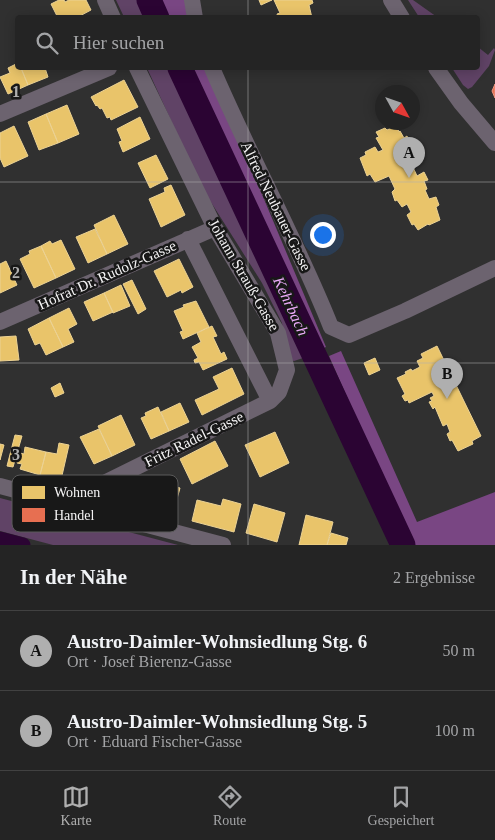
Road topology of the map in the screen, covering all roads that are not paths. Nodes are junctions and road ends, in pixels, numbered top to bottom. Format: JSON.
{"nodes":[{"id":1,"x":105,"y":0,"type":"edge"},
{"id":2,"x":192,"y":0,"type":"edge"},
{"id":3,"x":391,"y":0,"type":"edge"},
{"id":4,"x":112,"y":15,"type":"edge"},
{"id":5,"x":194,"y":15,"type":"edge"},
{"id":6,"x":400,"y":15,"type":"edge"},
{"id":7,"x":104,"y":70,"type":"edge"},
{"id":8,"x":137,"y":70,"type":"edge"},
{"id":9,"x":213,"y":70,"type":"edge"},
{"id":10,"x":437,"y":70,"type":"edge"},
{"id":11,"x":0,"y":114,"type":"edge"},
{"id":12,"x":495,"y":144,"type":"edge"},
{"id":13,"x":215,"y":228,"type":"junction"},
{"id":14,"x":188,"y":239,"type":"junction"},
{"id":15,"x":495,"y":268,"type":"edge"},
{"id":16,"x":0,"y":322,"type":"edge"},
{"id":17,"x":270,"y":401,"type":"junction"},
{"id":18,"x":121,"y":475,"type":"edge"},
{"id":19,"x":174,"y":532,"type":"edge"},
{"id":20,"x":223,"y":545,"type":"edge"}],
"edges":[{"from":1,"to":4,"type":"street"},
{"from":2,"to":5,"type":"street"},
{"from":3,"to":6,"type":"street"},
{"from":7,"to":11,"type":"street"},
{"from":8,"to":13,"type":"street","name":"Johann Strauß-Gasse"},
{"from":9,"to":15,"type":"street","name":"Alfred Neubauer-Gasse"},
{"from":10,"to":12,"type":"street"},
{"from":13,"to":14,"type":"street","name":"Hofrat Dr. Rudolz-Gasse"},
{"from":13,"to":17,"type":"street","name":"Johann Strauß-Gasse"},
{"from":14,"to":16,"type":"street","name":"Hofrat Dr. Rudolz-Gasse"},
{"from":14,"to":17,"type":"street","name":"Johann Strauß-Gasse"},
{"from":17,"to":18,"type":"street","name":"Fritz Radel-Gasse"},
{"from":19,"to":20,"type":"street"}]}
